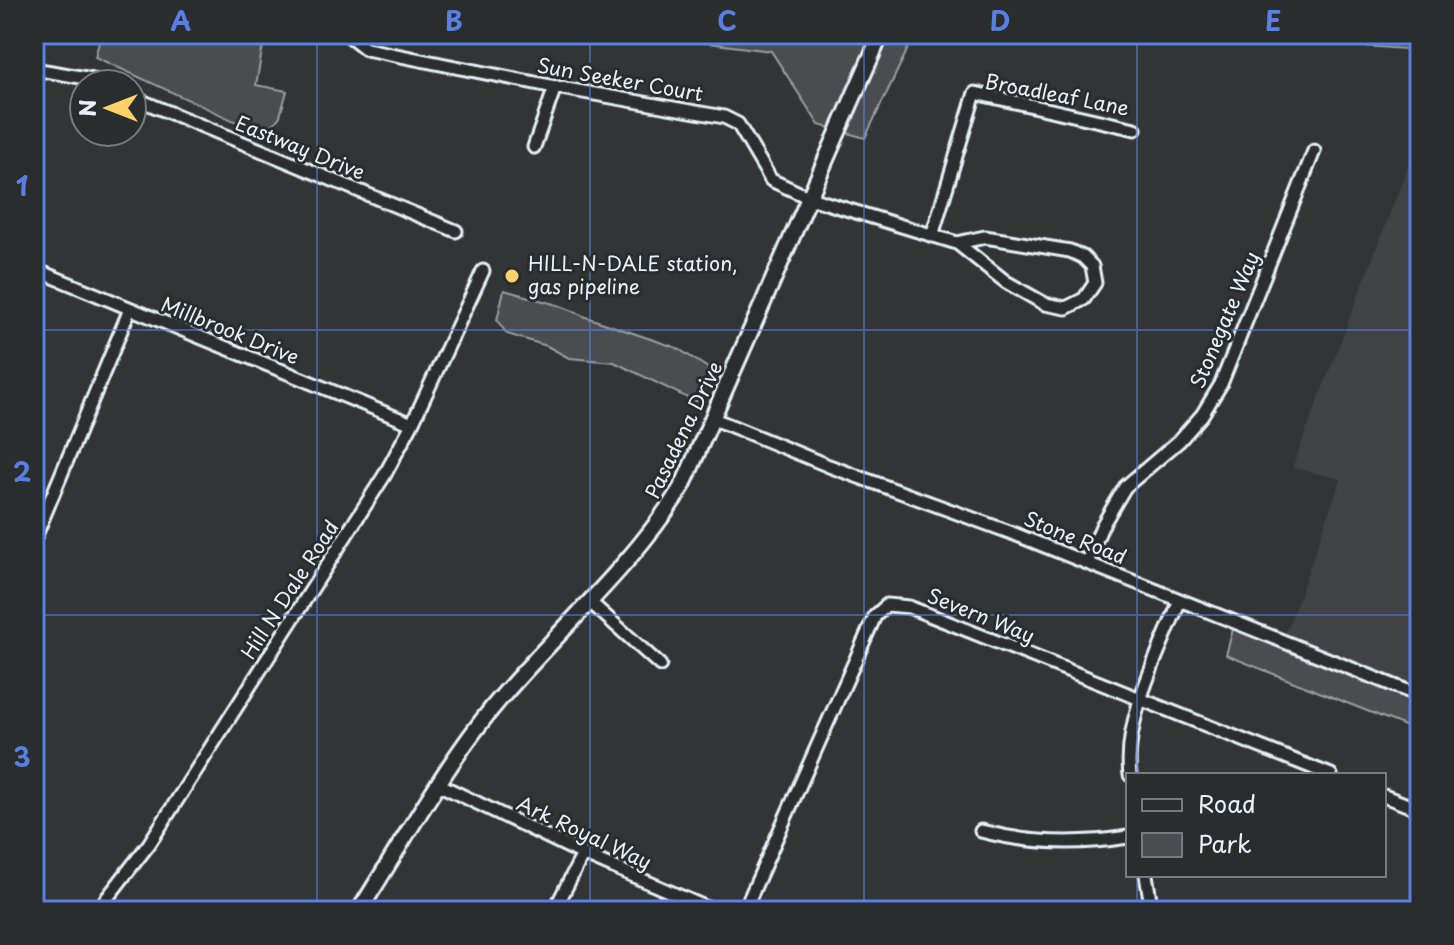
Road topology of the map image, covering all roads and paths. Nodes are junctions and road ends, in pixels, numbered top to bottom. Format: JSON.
{"nodes":[{"id":1,"x":347,"y":34,"type":"edge"},
{"id":2,"x":881,"y":34,"type":"edge"},
{"id":3,"x":34,"y":69,"type":"edge"},
{"id":4,"x":68,"y":75,"type":"edge"},
{"id":5,"x":555,"y":87,"type":"junction"},
{"id":6,"x":148,"y":104,"type":"edge"},
{"id":7,"x":1135,"y":129,"type":"dead end"},
{"id":8,"x":534,"y":147,"type":"dead end"},
{"id":9,"x":1314,"y":151,"type":"dead end"},
{"id":10,"x":810,"y":198,"type":"junction"},
{"id":11,"x":456,"y":231,"type":"dead end"},
{"id":12,"x":932,"y":236,"type":"junction"},
{"id":13,"x":957,"y":243,"type":"junction"},
{"id":14,"x":34,"y":269,"type":"edge"},
{"id":15,"x":483,"y":271,"type":"dead end"},
{"id":16,"x":130,"y":309,"type":"junction"},
{"id":17,"x":714,"y":419,"type":"junction"},
{"id":18,"x":412,"y":424,"type":"junction"},
{"id":19,"x":34,"y":540,"type":"edge"},
{"id":20,"x":1087,"y":562,"type":"junction"},
{"id":21,"x":1180,"y":600,"type":"junction"},
{"id":22,"x":589,"y":601,"type":"junction"},
{"id":23,"x":660,"y":665,"type":"dead end"},
{"id":24,"x":1420,"y":696,"type":"edge"},
{"id":25,"x":1141,"y":700,"type":"junction"},
{"id":26,"x":1130,"y":773,"type":"edge"},
{"id":27,"x":1326,"y":773,"type":"edge"},
{"id":28,"x":440,"y":785,"type":"junction"},
{"id":29,"x":1386,"y":797,"type":"edge"},
{"id":30,"x":1420,"y":810,"type":"edge"},
{"id":31,"x":981,"y":831,"type":"dead end"},
{"id":32,"x":1126,"y":837,"type":"edge"},
{"id":33,"x":583,"y":854,"type":"junction"},
{"id":34,"x":1146,"y":877,"type":"edge"},
{"id":35,"x":97,"y":911,"type":"edge"},
{"id":36,"x":359,"y":911,"type":"edge"},
{"id":37,"x":554,"y":911,"type":"edge"},
{"id":38,"x":714,"y":911,"type":"edge"},
{"id":39,"x":744,"y":911,"type":"edge"},
{"id":40,"x":1152,"y":911,"type":"edge"}],
"edges":[{"from":1,"to":5,"type":"street","name":"Sun Seeker Court"},
{"from":2,"to":10,"type":"street","name":"Pasadena Drive"},
{"from":3,"to":4,"type":"street"},
{"from":5,"to":8,"type":"street"},
{"from":5,"to":10,"type":"street","name":"Sun Seeker Court"},
{"from":6,"to":11,"type":"street","name":"Eastway Drive"},
{"from":7,"to":12,"type":"street","name":"Broadleaf Lane"},
{"from":9,"to":20,"type":"street","name":"Stonegate Way"},
{"from":10,"to":12,"type":"street","name":"Sun Seeker Court"},
{"from":10,"to":17,"type":"street","name":"Pasadena Drive"},
{"from":12,"to":13,"type":"street","name":"Sun Seeker Court"},
{"from":13,"to":13,"type":"street"},
{"from":14,"to":16,"type":"street","name":"Millbrook Drive"},
{"from":15,"to":18,"type":"street","name":"Hill N Dale Road"},
{"from":16,"to":18,"type":"street","name":"Millbrook Drive"},
{"from":16,"to":19,"type":"street"},
{"from":17,"to":20,"type":"street","name":"Stone Road"},
{"from":17,"to":22,"type":"street","name":"Pasadena Drive"},
{"from":18,"to":35,"type":"street","name":"Hill N Dale Road"},
{"from":20,"to":21,"type":"street","name":"Stone Road"},
{"from":21,"to":24,"type":"street","name":"Stone Road"},
{"from":21,"to":25,"type":"street"},
{"from":22,"to":23,"type":"street"},
{"from":22,"to":28,"type":"street","name":"Pasadena Drive"},
{"from":25,"to":26,"type":"street"},
{"from":25,"to":27,"type":"street","name":"Severn Way"},
{"from":25,"to":39,"type":"street","name":"Severn Way"},
{"from":28,"to":33,"type":"street","name":"Ark Royal Way"},
{"from":28,"to":36,"type":"street","name":"Pasadena Drive"},
{"from":29,"to":30,"type":"street"},
{"from":31,"to":32,"type":"street"},
{"from":33,"to":37,"type":"street"},
{"from":33,"to":38,"type":"street","name":"Ark Royal Way"},
{"from":34,"to":40,"type":"street"}]}
